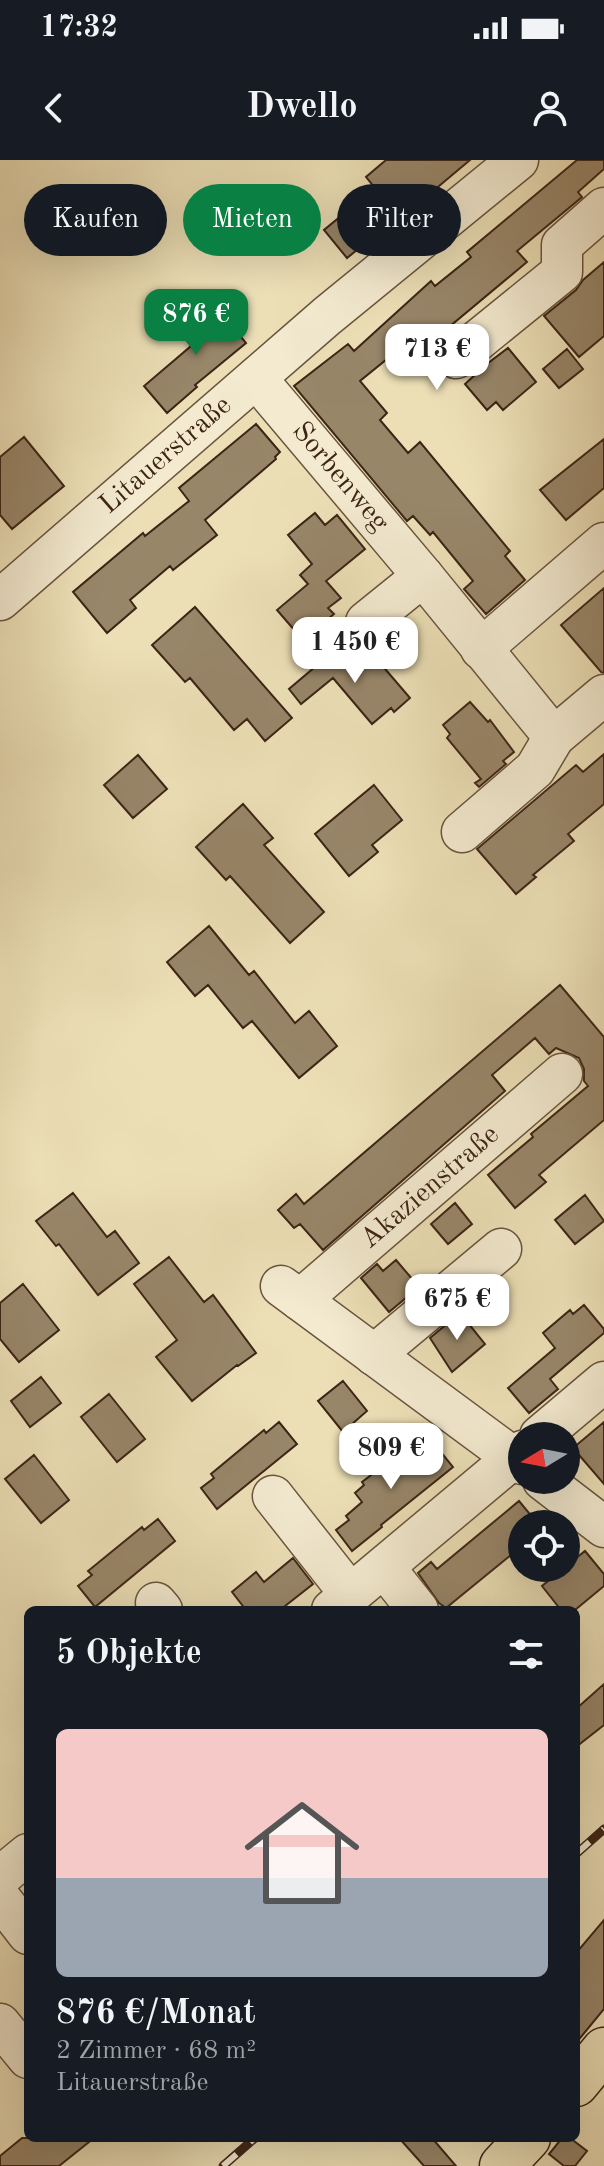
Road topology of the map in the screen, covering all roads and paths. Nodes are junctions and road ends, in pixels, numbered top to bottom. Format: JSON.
{"nodes":[{"id":1,"x":518,"y":160,"type":"edge"},
{"id":2,"x":604,"y":208,"type":"edge"},
{"id":3,"x":456,"y":358,"type":"dead end"},
{"id":4,"x":256,"y":378,"type":"junction"},
{"id":5,"x":592,"y":553,"type":"edge"},
{"id":6,"x":423,"y":576,"type":"junction"},
{"id":7,"x":0,"y":600,"type":"edge"},
{"id":8,"x":366,"y":622,"type":"dead end"},
{"id":9,"x":481,"y":649,"type":"junction"},
{"id":10,"x":604,"y":695,"type":"edge"},
{"id":11,"x":554,"y":737,"type":"junction"},
{"id":12,"x":462,"y":832,"type":"dead end"},
{"id":13,"x":562,"y":1074,"type":"dead end"},
{"id":14,"x":501,"y":1249,"type":"dead end"},
{"id":15,"x":374,"y":1355,"type":"junction"},
{"id":16,"x":604,"y":1382,"type":"edge"},
{"id":17,"x":564,"y":1422,"type":"edge"},
{"id":18,"x":508,"y":1445,"type":"edge"},
{"id":19,"x":508,"y":1473,"type":"edge"},
{"id":20,"x":568,"y":1494,"type":"edge"},
{"id":21,"x":273,"y":1496,"type":"dead end"},
{"id":22,"x":604,"y":1527,"type":"edge"},
{"id":23,"x":384,"y":1567,"type":"junction"},
{"id":24,"x":342,"y":1603,"type":"edge"},
{"id":25,"x":415,"y":1606,"type":"edge"},
{"id":26,"x":24,"y":1857,"type":"edge"},
{"id":27,"x":0,"y":1877,"type":"edge"},
{"id":28,"x":0,"y":1898,"type":"edge"},
{"id":29,"x":0,"y":1926,"type":"edge"},
{"id":30,"x":24,"y":1929,"type":"edge"},
{"id":31,"x":24,"y":1955,"type":"edge"},
{"id":32,"x":0,"y":2024,"type":"edge"},
{"id":33,"x":604,"y":2050,"type":"edge"},
{"id":34,"x":24,"y":2053,"type":"edge"},
{"id":35,"x":580,"y":2079,"type":"edge"},
{"id":36,"x":524,"y":2142,"type":"edge"},
{"id":37,"x":502,"y":2166,"type":"edge"}],
"edges":[{"from":1,"to":4,"type":"street","name":"Litauerstraße"},
{"from":2,"to":3,"type":"street"},
{"from":4,"to":6,"type":"street","name":"Sorbenweg"},
{"from":4,"to":7,"type":"street","name":"Litauerstraße"},
{"from":5,"to":9,"type":"street"},
{"from":6,"to":8,"type":"street"},
{"from":6,"to":9,"type":"street","name":"Sorbenweg"},
{"from":9,"to":11,"type":"street","name":"Sorbenweg"},
{"from":10,"to":11,"type":"street"},
{"from":11,"to":12,"type":"street"},
{"from":13,"to":15,"type":"street","name":"Akazienstraße"},
{"from":14,"to":15,"type":"street"},
{"from":15,"to":18,"type":"street","name":"Akazienstraße"},
{"from":16,"to":17,"type":"street"},
{"from":19,"to":23,"type":"street"},
{"from":20,"to":22,"type":"street","name":"Akazienstraße"},
{"from":21,"to":24,"type":"street"},
{"from":23,"to":24,"type":"street"},
{"from":23,"to":25,"type":"street"},
{"from":26,"to":27,"type":"street"},
{"from":28,"to":30,"type":"street"},
{"from":29,"to":31,"type":"street"},
{"from":32,"to":34,"type":"street"},
{"from":33,"to":35,"type":"main road"},
{"from":36,"to":37,"type":"main road"}]}
